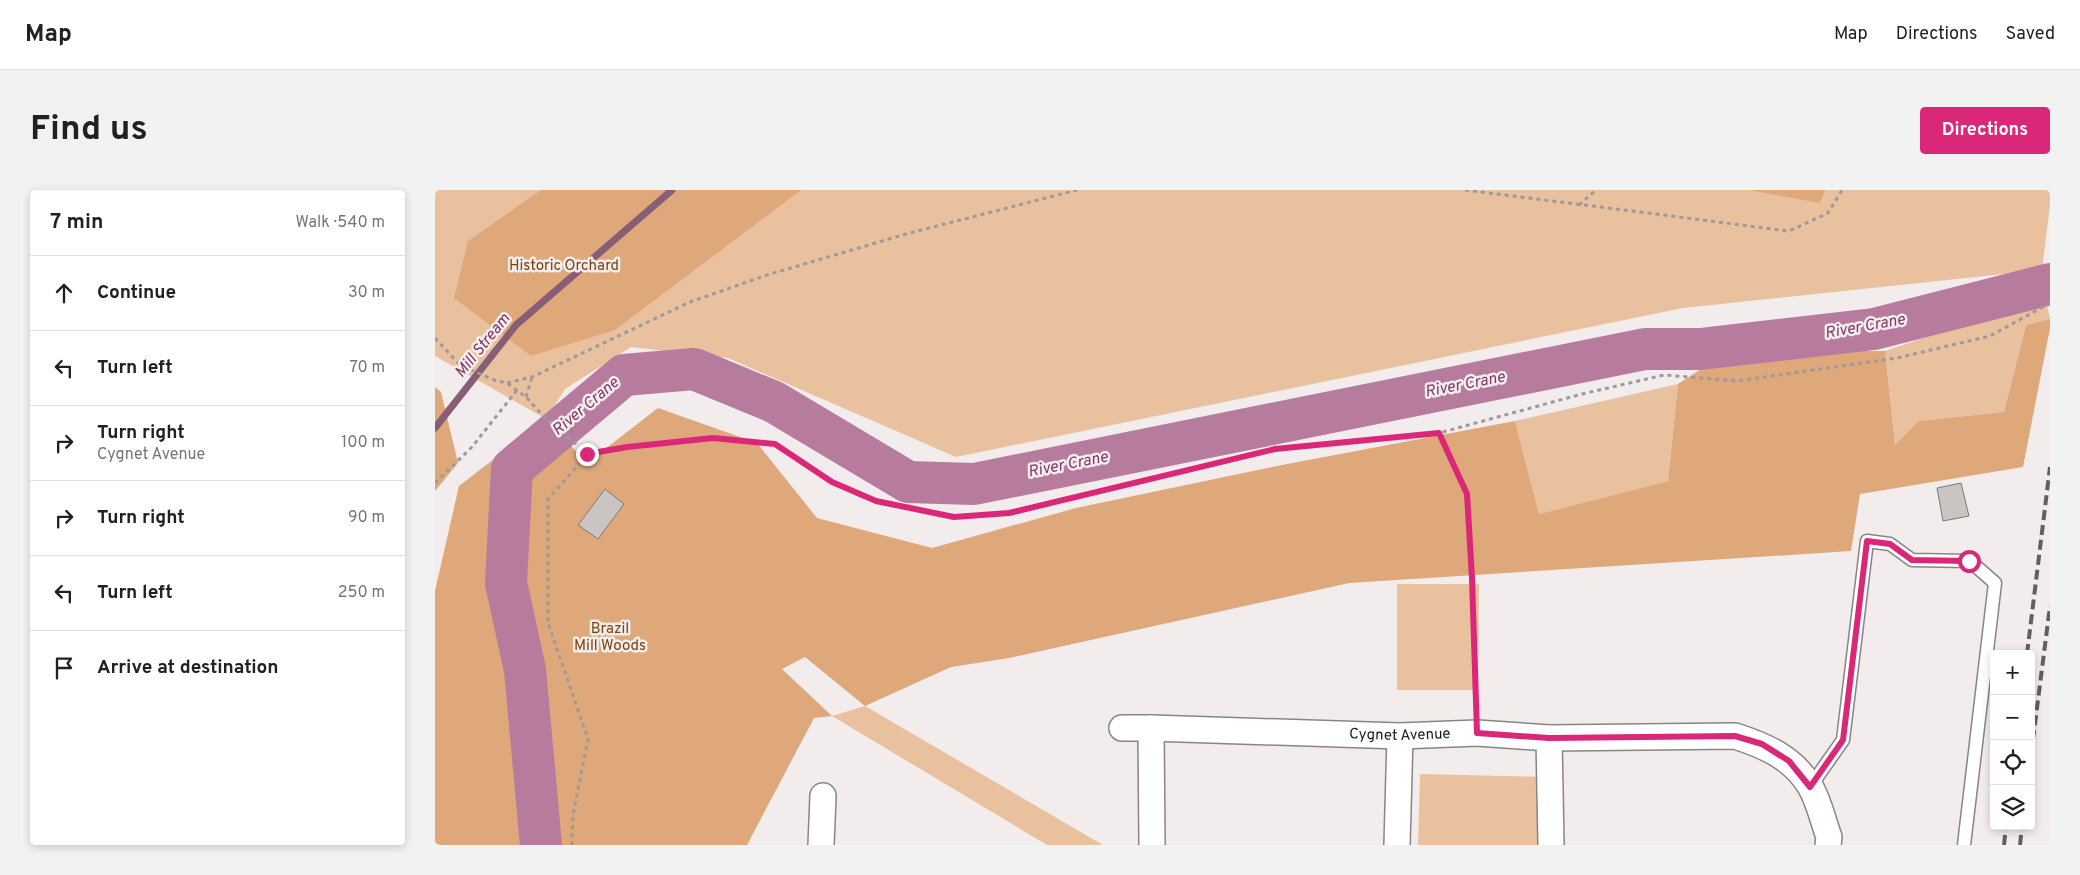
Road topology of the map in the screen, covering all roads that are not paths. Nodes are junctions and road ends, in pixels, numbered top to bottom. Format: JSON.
{"nodes":[{"id":1,"x":1122,"y":728,"type":"dead end"},
{"id":2,"x":1151,"y":728,"type":"junction"},
{"id":3,"x":1400,"y":736,"type":"junction"},
{"id":4,"x":1549,"y":738,"type":"junction"},
{"id":5,"x":1810,"y":787,"type":"junction"},
{"id":6,"x":823,"y":796,"type":"dead end"},
{"id":7,"x":821,"y":845,"type":"edge"},
{"id":8,"x":1152,"y":845,"type":"edge"},
{"id":9,"x":1397,"y":845,"type":"edge"},
{"id":10,"x":1551,"y":845,"type":"edge"},
{"id":11,"x":1828,"y":845,"type":"edge"},
{"id":12,"x":1964,"y":845,"type":"edge"}],
"edges":[{"from":1,"to":2,"type":"street","name":"Cygnet Avenue"},
{"from":2,"to":3,"type":"street","name":"Cygnet Avenue"},
{"from":2,"to":8,"type":"street"},
{"from":3,"to":4,"type":"street","name":"Cygnet Avenue"},
{"from":3,"to":9,"type":"street"},
{"from":4,"to":5,"type":"street","name":"Cygnet Avenue"},
{"from":4,"to":10,"type":"street"},
{"from":5,"to":11,"type":"street","name":"Cygnet Avenue"},
{"from":5,"to":12,"type":"lane"},
{"from":6,"to":7,"type":"street"}]}
